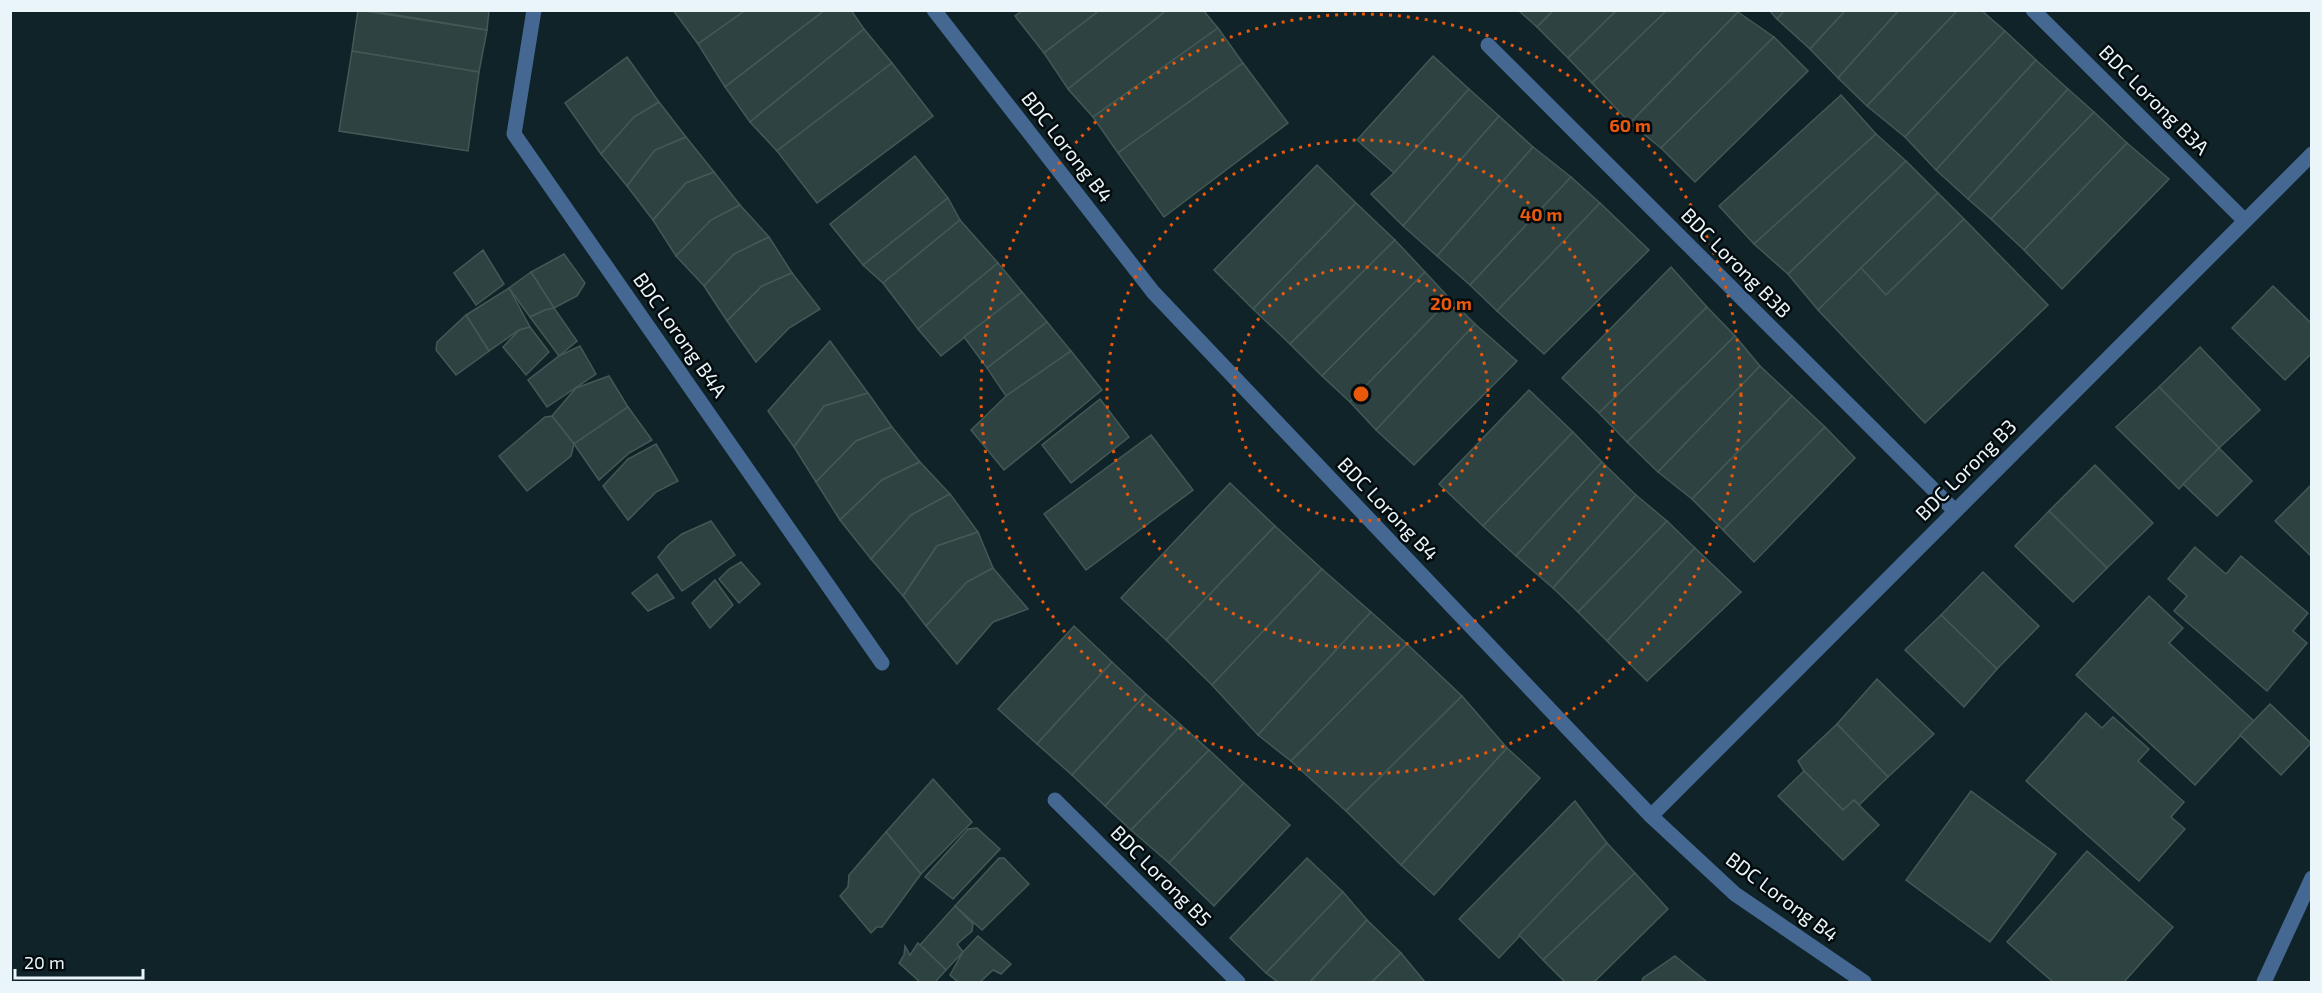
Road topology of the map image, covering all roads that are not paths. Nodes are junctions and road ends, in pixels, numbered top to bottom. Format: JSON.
{"nodes":[{"id":1,"x":534,"y":10,"type":"edge"},
{"id":2,"x":934,"y":10,"type":"edge"},
{"id":3,"x":2033,"y":10,"type":"edge"},
{"id":4,"x":1488,"y":45,"type":"dead end"},
{"id":5,"x":2312,"y":154,"type":"edge"},
{"id":6,"x":2244,"y":220,"type":"junction"},
{"id":7,"x":1955,"y":511,"type":"junction"},
{"id":8,"x":882,"y":663,"type":"dead end"},
{"id":9,"x":1055,"y":800,"type":"dead end"},
{"id":10,"x":1651,"y":816,"type":"junction"},
{"id":11,"x":2312,"y":878,"type":"edge"},
{"id":12,"x":1238,"y":982,"type":"edge"},
{"id":13,"x":1864,"y":982,"type":"edge"},
{"id":14,"x":2264,"y":982,"type":"edge"}],
"edges":[{"from":1,"to":8,"type":"street","name":"BDC Lorong B4A"},
{"from":2,"to":10,"type":"street","name":"BDC Lorong B4"},
{"from":3,"to":6,"type":"street","name":"BDC Lorong B3A"},
{"from":4,"to":7,"type":"street","name":"BDC Lorong B3B"},
{"from":5,"to":6,"type":"street","name":"BDC Lorong B3"},
{"from":6,"to":7,"type":"street","name":"BDC Lorong B3"},
{"from":7,"to":10,"type":"street","name":"BDC Lorong B3"},
{"from":9,"to":12,"type":"street","name":"BDC Lorong B5"},
{"from":10,"to":13,"type":"street","name":"BDC Lorong B4"},
{"from":11,"to":14,"type":"street"}]}
